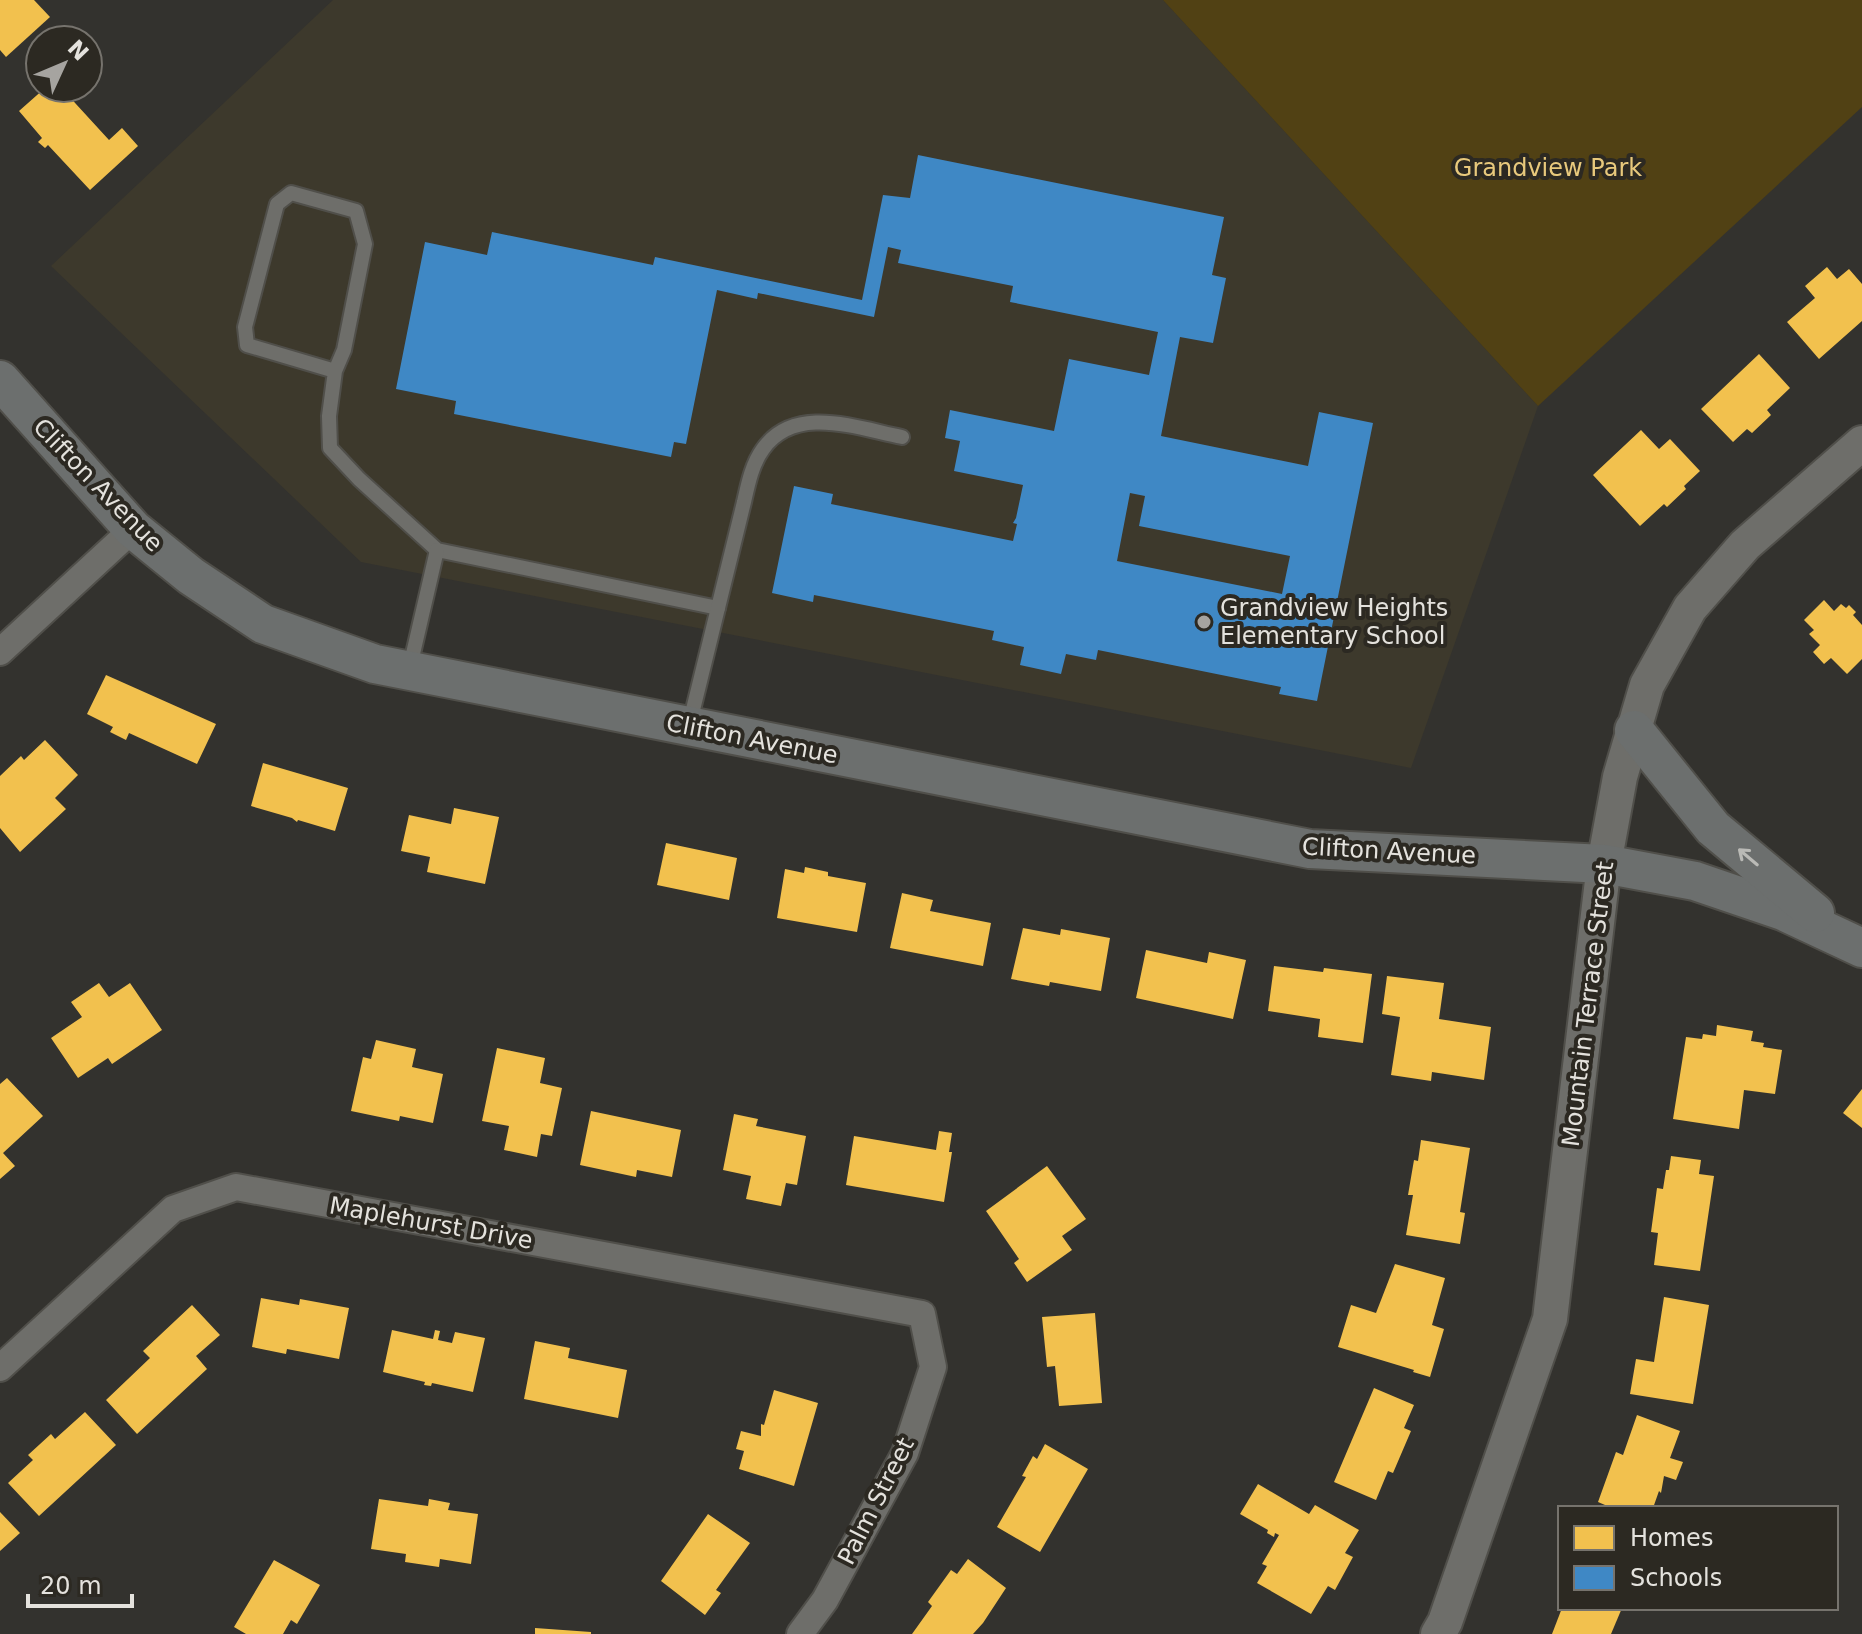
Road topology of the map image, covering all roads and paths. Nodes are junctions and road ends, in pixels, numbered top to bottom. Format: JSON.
{"nodes":[{"id":1,"x":335,"y":371,"type":"junction"},
{"id":2,"x":0,"y":380,"type":"edge"},
{"id":3,"x":902,"y":437,"type":"dead end"},
{"id":4,"x":1862,"y":443,"type":"edge"},
{"id":5,"x":133,"y":529,"type":"junction"},
{"id":6,"x":437,"y":550,"type":"junction"},
{"id":7,"x":718,"y":608,"type":"junction"},
{"id":8,"x":0,"y":652,"type":"edge"},
{"id":9,"x":408,"y":671,"type":"junction"},
{"id":10,"x":689,"y":727,"type":"junction"},
{"id":11,"x":1634,"y":730,"type":"junction"},
{"id":12,"x":1604,"y":864,"type":"junction"},
{"id":13,"x":1856,"y":945,"type":"edge"},
{"id":14,"x":922,"y":1314,"type":"joint"},
{"id":15,"x":0,"y":1368,"type":"edge"},
{"id":16,"x":800,"y":1634,"type":"edge"},
{"id":17,"x":1438,"y":1634,"type":"edge"}],
"edges":[{"from":1,"to":1,"type":"lane"},
{"from":1,"to":6,"type":"lane"},
{"from":2,"to":5,"type":"main road","name":"Clifton Avenue"},
{"from":3,"to":7,"type":"lane"},
{"from":4,"to":11,"type":"street","name":"Mountain Terrace Street"},
{"from":5,"to":8,"type":"street"},
{"from":5,"to":9,"type":"main road","name":"Clifton Avenue"},
{"from":6,"to":7,"type":"lane"},
{"from":6,"to":9,"type":"lane"},
{"from":7,"to":10,"type":"lane"},
{"from":9,"to":10,"type":"main road","name":"Clifton Avenue"},
{"from":10,"to":12,"type":"main road","name":"Clifton Avenue"},
{"from":11,"to":12,"type":"street","name":"Mountain Terrace Street"},
{"from":13,"to":11,"type":"main road","one_way":true},
{"from":12,"to":13,"type":"main road","name":"Clifton Avenue"},
{"from":12,"to":17,"type":"street","name":"Mountain Terrace Street"},
{"from":14,"to":15,"type":"street","name":"Maplehurst Drive"},
{"from":14,"to":16,"type":"street","name":"Palm Street"}]}
